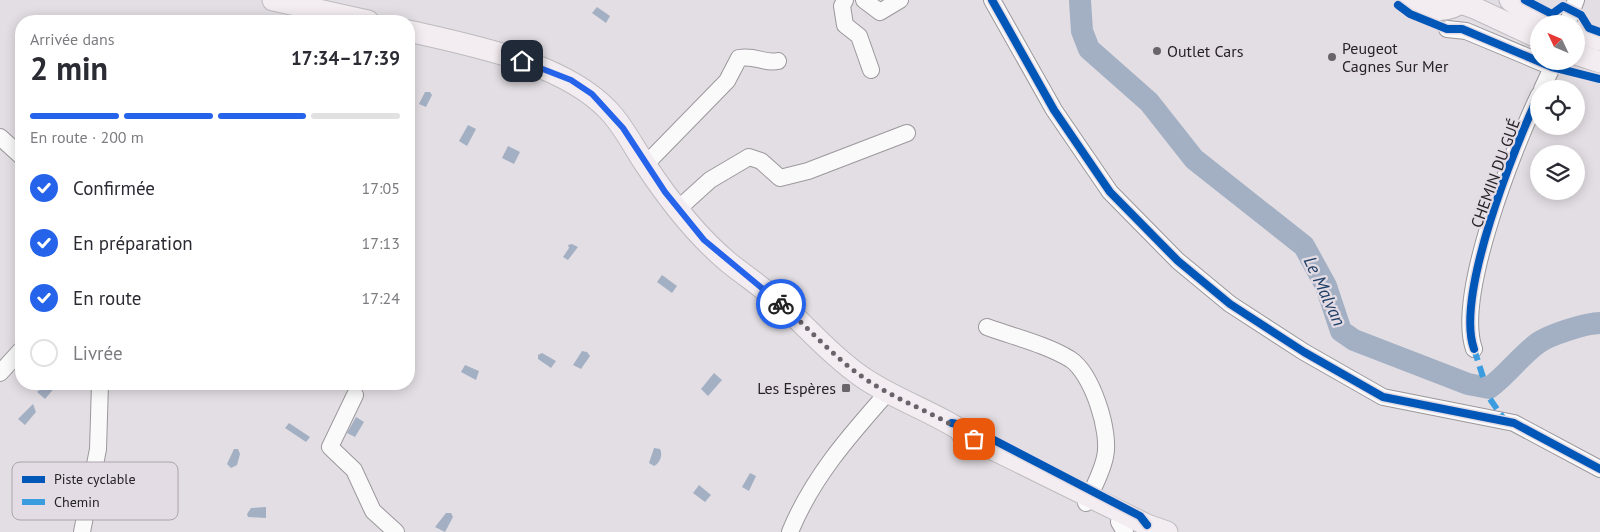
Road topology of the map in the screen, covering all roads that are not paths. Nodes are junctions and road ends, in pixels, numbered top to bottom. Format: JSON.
{"nodes":[{"id":1,"x":273,"y":0,"type":"edge"},
{"id":2,"x":845,"y":0,"type":"edge"},
{"id":3,"x":864,"y":0,"type":"edge"},
{"id":4,"x":900,"y":0,"type":"edge"},
{"id":5,"x":992,"y":0,"type":"edge"},
{"id":6,"x":1408,"y":0,"type":"edge"},
{"id":7,"x":1510,"y":0,"type":"edge"},
{"id":8,"x":1576,"y":0,"type":"edge"},
{"id":9,"x":1463,"y":2,"type":"edge"},
{"id":10,"x":311,"y":15,"type":"edge"},
{"id":11,"x":1534,"y":15,"type":"edge"},
{"id":12,"x":1570,"y":15,"type":"edge"},
{"id":13,"x":1448,"y":29,"type":"dead end"},
{"id":14,"x":415,"y":33,"type":"edge"},
{"id":15,"x":1530,"y":34,"type":"edge"},
{"id":16,"x":1585,"y":35,"type":"edge"},
{"id":17,"x":1600,"y":40,"type":"edge"},
{"id":18,"x":1530,"y":55,"type":"edge"},
{"id":19,"x":1585,"y":57,"type":"edge"},
{"id":20,"x":778,"y":61,"type":"dead end"},
{"id":21,"x":1600,"y":62,"type":"edge"},
{"id":22,"x":871,"y":70,"type":"dead end"},
{"id":23,"x":1530,"y":118,"type":"edge"},
{"id":24,"x":907,"y":133,"type":"dead end"},
{"id":25,"x":0,"y":137,"type":"edge"},
{"id":26,"x":15,"y":151,"type":"edge"},
{"id":27,"x":645,"y":165,"type":"junction"},
{"id":28,"x":678,"y":209,"type":"junction"},
{"id":29,"x":987,"y":328,"type":"dead end"},
{"id":30,"x":1474,"y":350,"type":"dead end"},
{"id":31,"x":15,"y":357,"type":"edge"},
{"id":32,"x":0,"y":373,"type":"edge"},
{"id":33,"x":100,"y":390,"type":"edge"},
{"id":34,"x":355,"y":395,"type":"dead end"},
{"id":35,"x":885,"y":396,"type":"junction"},
{"id":36,"x":95,"y":462,"type":"edge"},
{"id":37,"x":1600,"y":469,"type":"edge"},
{"id":38,"x":1088,"y":500,"type":"junction"},
{"id":39,"x":1127,"y":529,"type":"edge"},
{"id":40,"x":396,"y":532,"type":"edge"},
{"id":41,"x":790,"y":532,"type":"edge"},
{"id":42,"x":1167,"y":532,"type":"edge"}],
"edges":[{"from":1,"to":10,"type":"main road"},
{"from":2,"to":22,"type":"street"},
{"from":3,"to":4,"type":"street"},
{"from":5,"to":37,"type":"street"},
{"from":6,"to":9,"type":"main road"},
{"from":7,"to":11,"type":"main road"},
{"from":8,"to":12,"type":"street"},
{"from":9,"to":15,"type":"main road"},
{"from":13,"to":18,"type":"street"},
{"from":14,"to":27,"type":"main road"},
{"from":16,"to":17,"type":"main road"},
{"from":19,"to":21,"type":"main road"},
{"from":20,"to":27,"type":"street"},
{"from":23,"to":30,"type":"street","name":"CHEMIN DU GUÉ"},
{"from":24,"to":28,"type":"street"},
{"from":25,"to":26,"type":"street"},
{"from":27,"to":28,"type":"main road"},
{"from":28,"to":35,"type":"main road"},
{"from":29,"to":38,"type":"street"},
{"from":31,"to":32,"type":"street"},
{"from":33,"to":36,"type":"street"},
{"from":34,"to":40,"type":"street"},
{"from":35,"to":38,"type":"main road"},
{"from":35,"to":41,"type":"street"},
{"from":38,"to":39,"type":"main road"},
{"from":38,"to":42,"type":"main road"}]}
